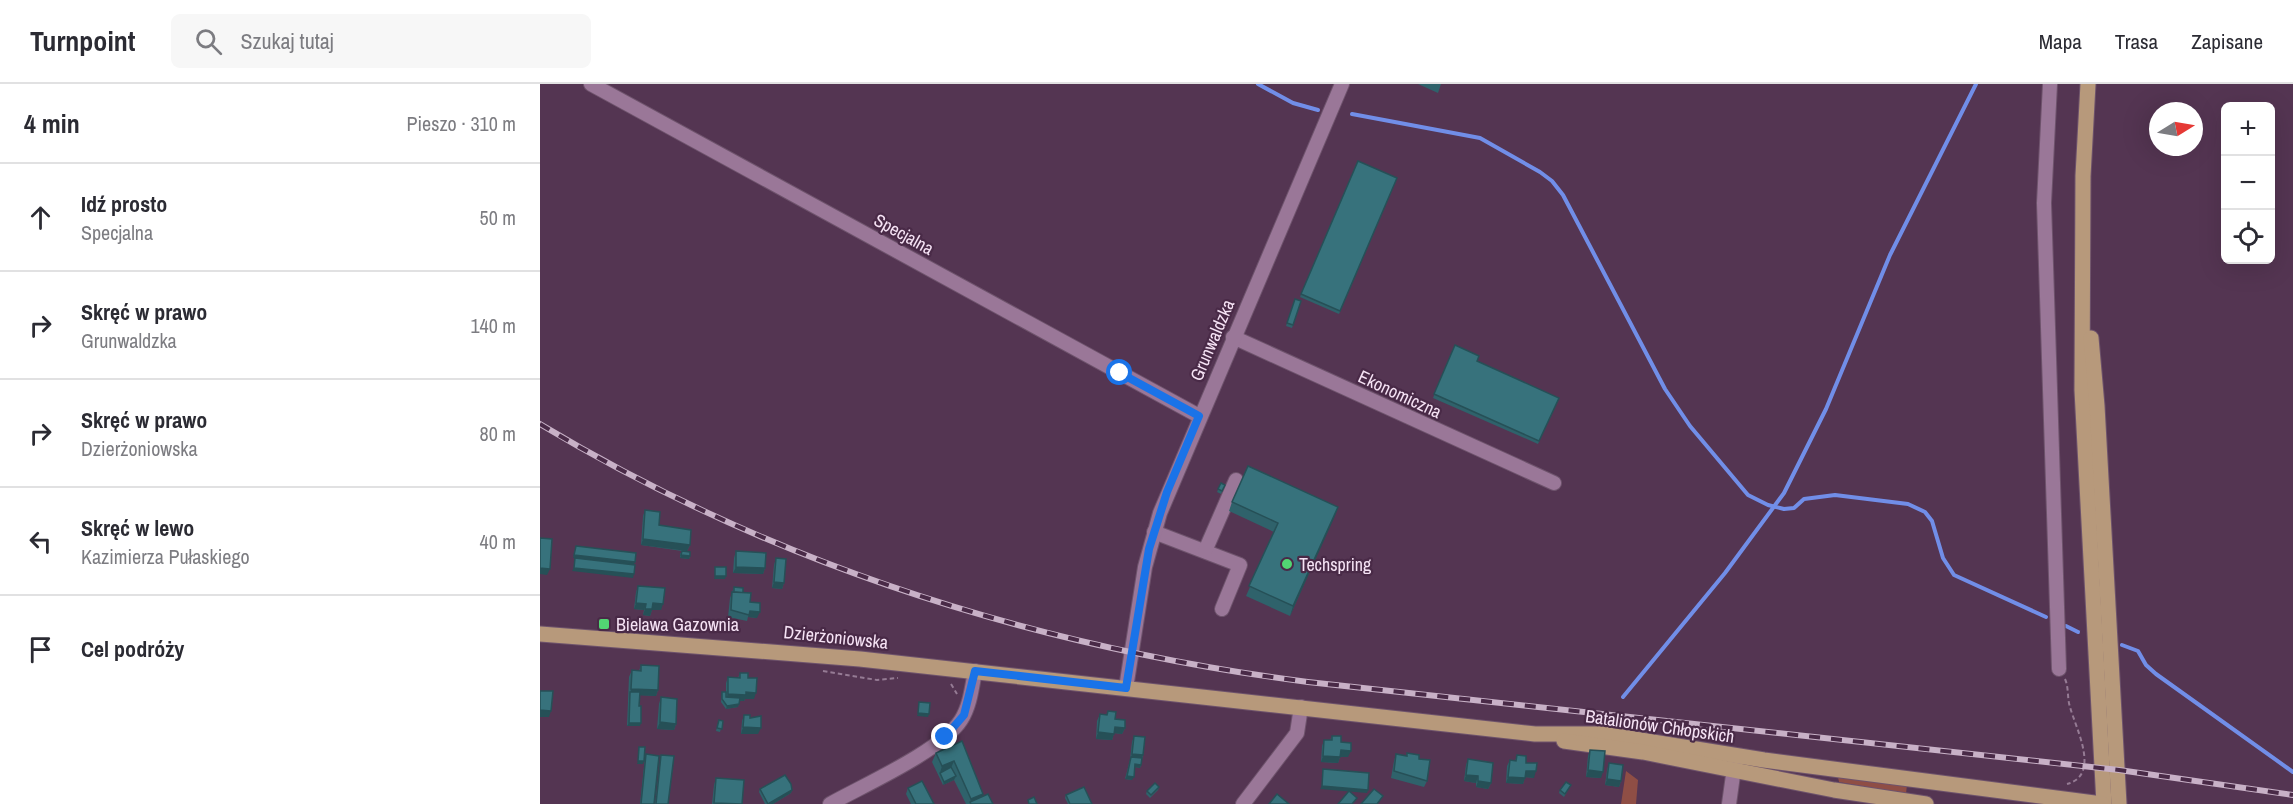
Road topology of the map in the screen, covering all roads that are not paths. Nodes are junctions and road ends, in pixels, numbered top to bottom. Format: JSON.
{"nodes":[{"id":1,"x":591,"y":84,"type":"edge"},
{"id":2,"x":1342,"y":84,"type":"edge"},
{"id":3,"x":2050,"y":84,"type":"edge"},
{"id":4,"x":2088,"y":84,"type":"edge"},
{"id":5,"x":2083,"y":264,"type":"junction"},
{"id":6,"x":1233,"y":337,"type":"junction"},
{"id":7,"x":1199,"y":416,"type":"junction"},
{"id":8,"x":1236,"y":480,"type":"dead end"},
{"id":9,"x":1554,"y":483,"type":"dead end"},
{"id":10,"x":1154,"y":532,"type":"junction"},
{"id":11,"x":1205,"y":551,"type":"junction"},
{"id":12,"x":1222,"y":609,"type":"dead end"},
{"id":13,"x":540,"y":634,"type":"edge"},
{"id":14,"x":2059,"y":669,"type":"road end"},
{"id":15,"x":975,"y":671,"type":"junction"},
{"id":16,"x":1126,"y":688,"type":"junction"},
{"id":17,"x":1301,"y":707,"type":"junction"},
{"id":18,"x":1735,"y":763,"type":"junction"},
{"id":19,"x":830,"y":804,"type":"edge"},
{"id":20,"x":1243,"y":804,"type":"edge"},
{"id":21,"x":1729,"y":804,"type":"edge"},
{"id":22,"x":1926,"y":804,"type":"edge"},
{"id":23,"x":2103,"y":804,"type":"edge"},
{"id":24,"x":2119,"y":804,"type":"edge"}],
"edges":[{"from":1,"to":7,"type":"street","name":"Specjalna"},
{"from":2,"to":6,"type":"street","name":"Grunwaldzka"},
{"from":3,"to":14,"type":"street"},
{"from":4,"to":5,"type":"main road"},
{"from":5,"to":23,"type":"main road"},
{"from":5,"to":24,"type":"main road"},
{"from":6,"to":7,"type":"street","name":"Grunwaldzka"},
{"from":6,"to":9,"type":"street","name":"Ekonomiczna"},
{"from":7,"to":10,"type":"street","name":"Grunwaldzka"},
{"from":8,"to":11,"type":"street"},
{"from":10,"to":11,"type":"street"},
{"from":10,"to":16,"type":"street","name":"Grunwaldzka"},
{"from":11,"to":12,"type":"street"},
{"from":13,"to":15,"type":"main road","name":"Dzierżoniowska"},
{"from":15,"to":16,"type":"main road","name":"Dzierżoniowska"},
{"from":15,"to":19,"type":"street"},
{"from":16,"to":17,"type":"main road","name":"Dzierżoniowska"},
{"from":17,"to":18,"type":"main road","name":"Batalionów Chłopskich"},
{"from":17,"to":20,"type":"street"},
{"from":18,"to":21,"type":"street"},
{"from":18,"to":22,"type":"main road","name":"Batalionów Chłopskich"},
{"from":18,"to":23,"type":"main road","name":"Batalionów Chłopskich"}]}
